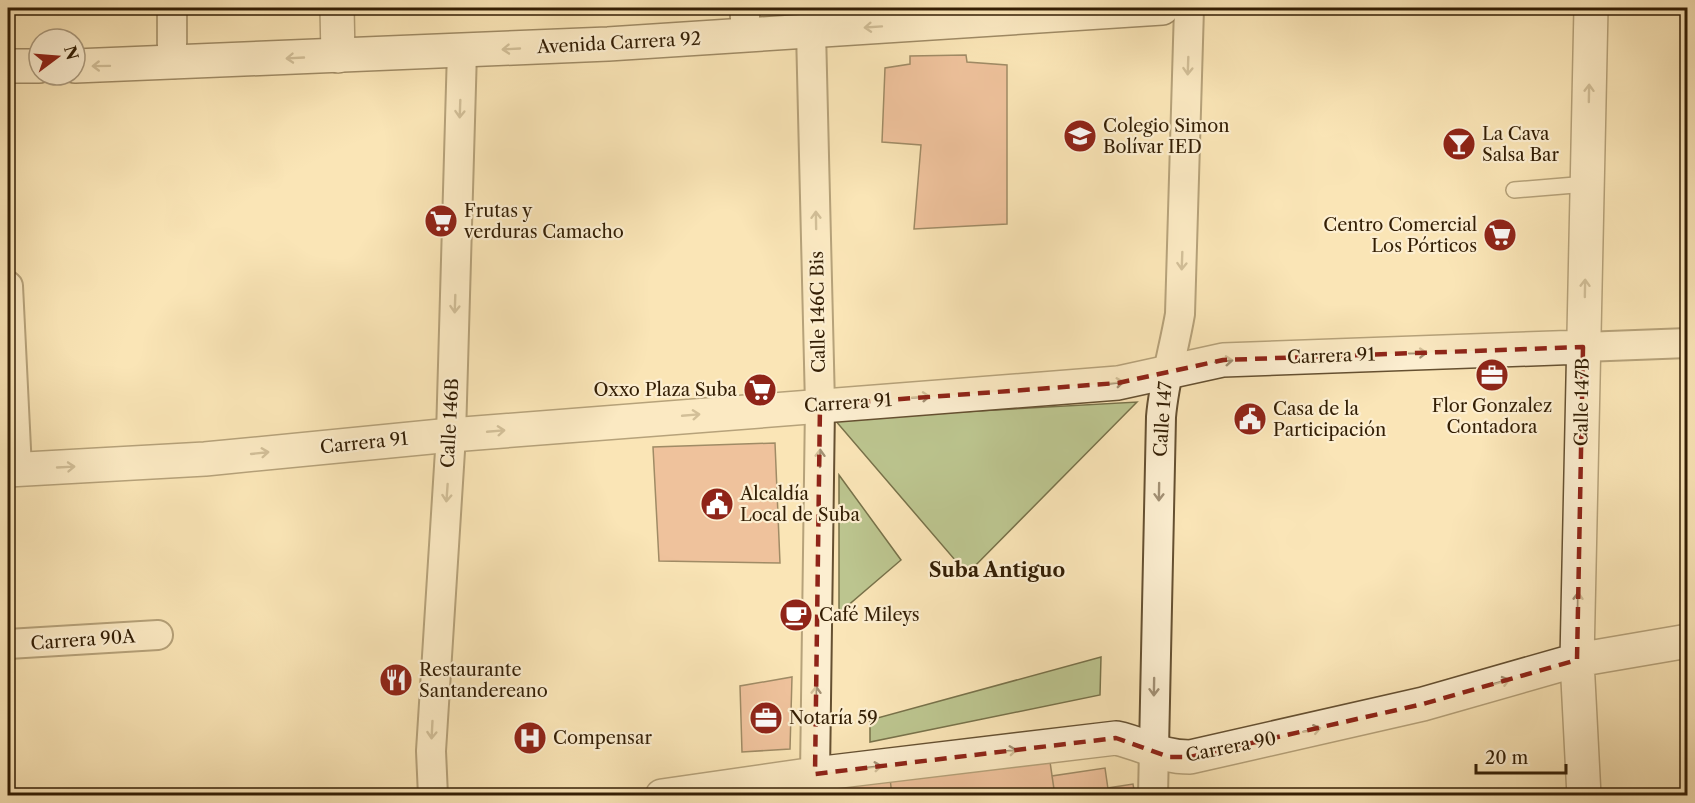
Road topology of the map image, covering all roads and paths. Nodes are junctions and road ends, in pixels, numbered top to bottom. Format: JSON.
{"nodes":[{"id":1,"x":172,"y":8,"type":"edge"},
{"id":2,"x":337,"y":8,"type":"edge"},
{"id":3,"x":1146,"y":8,"type":"edge"},
{"id":4,"x":1189,"y":8,"type":"edge"},
{"id":5,"x":1591,"y":8,"type":"edge"},
{"id":6,"x":745,"y":21,"type":"edge"},
{"id":7,"x":811,"y":31,"type":"junction"},
{"id":8,"x":462,"y":51,"type":"junction"},
{"id":9,"x":338,"y":56,"type":"junction"},
{"id":10,"x":172,"y":64,"type":"junction"},
{"id":11,"x":8,"y":66,"type":"edge"},
{"id":12,"x":27,"y":66,"type":"edge"},
{"id":13,"x":87,"y":66,"type":"edge"},
{"id":14,"x":1587,"y":184,"type":"junction"},
{"id":15,"x":1514,"y":190,"type":"dead end"},
{"id":16,"x":8,"y":286,"type":"edge"},
{"id":17,"x":1688,"y":343,"type":"edge"},
{"id":18,"x":1583,"y":347,"type":"junction"},
{"id":19,"x":1166,"y":371,"type":"junction"},
{"id":20,"x":10,"y":382,"type":"edge"},
{"id":21,"x":820,"y":405,"type":"junction"},
{"id":22,"x":451,"y":435,"type":"junction"},
{"id":23,"x":12,"y":470,"type":"edge"},
{"id":24,"x":158,"y":635,"type":"dead end"},
{"id":25,"x":1688,"y":641,"type":"edge"},
{"id":26,"x":8,"y":644,"type":"edge"},
{"id":27,"x":1577,"y":660,"type":"junction"},
{"id":28,"x":1152,"y":751,"type":"junction"},
{"id":29,"x":815,"y":774,"type":"junction"},
{"id":30,"x":433,"y":795,"type":"edge"},
{"id":31,"x":662,"y":795,"type":"edge"},
{"id":32,"x":1153,"y":795,"type":"edge"},
{"id":33,"x":1584,"y":795,"type":"edge"}],
"edges":[{"from":1,"to":10,"type":"street"},
{"from":2,"to":9,"type":"street"},
{"from":3,"to":7,"type":"street","name":"Avenida Carrera 92","one_way":true},
{"from":4,"to":19,"type":"street","name":"Calle 147","one_way":true},
{"from":14,"to":5,"type":"street","name":"Calle 147B","one_way":true},
{"from":6,"to":7,"type":"street","name":"Avenida Carrera 92"},
{"from":6,"to":8,"type":"street","name":"Avenida Carrera 92","one_way":true},
{"from":21,"to":7,"type":"street","name":"Calle 146C Bis","one_way":true},
{"from":8,"to":9,"type":"street","name":"Avenida Carrera 92"},
{"from":8,"to":22,"type":"street","name":"Calle 146B","one_way":true},
{"from":9,"to":10,"type":"street","name":"Avenida Carrera 92","one_way":true},
{"from":10,"to":13,"type":"street","name":"Avenida Carrera 92","one_way":true},
{"from":11,"to":12,"type":"street"},
{"from":14,"to":15,"type":"lane"},
{"from":18,"to":14,"type":"street","name":"Calle 147B","one_way":true},
{"from":16,"to":20,"type":"street"},
{"from":17,"to":18,"type":"street","name":"Carrera 91"},
{"from":19,"to":18,"type":"street","name":"Carrera 91","one_way":true},
{"from":27,"to":18,"type":"street","name":"Calle 147B","one_way":true},
{"from":21,"to":19,"type":"street","name":"Carrera 91","one_way":true},
{"from":19,"to":28,"type":"street","name":"Calle 147","one_way":true},
{"from":20,"to":23,"type":"street"},
{"from":22,"to":21,"type":"street","name":"Carrera 91","one_way":true},
{"from":29,"to":21,"type":"street","name":"Calle 146C Bis","one_way":true},
{"from":23,"to":22,"type":"street","name":"Carrera 91","one_way":true},
{"from":22,"to":30,"type":"street","name":"Calle 146B","one_way":true},
{"from":24,"to":26,"type":"street","name":"Carrera 90A"},
{"from":25,"to":27,"type":"street","name":"Carrera 90"},
{"from":28,"to":27,"type":"street","name":"Carrera 90","one_way":true},
{"from":27,"to":33,"type":"street","name":"Calle 147B"},
{"from":29,"to":28,"type":"street","name":"Carrera 90","one_way":true},
{"from":28,"to":32,"type":"street","name":"Calle 147"},
{"from":29,"to":31,"type":"street","name":"Carrera 90"}]}
